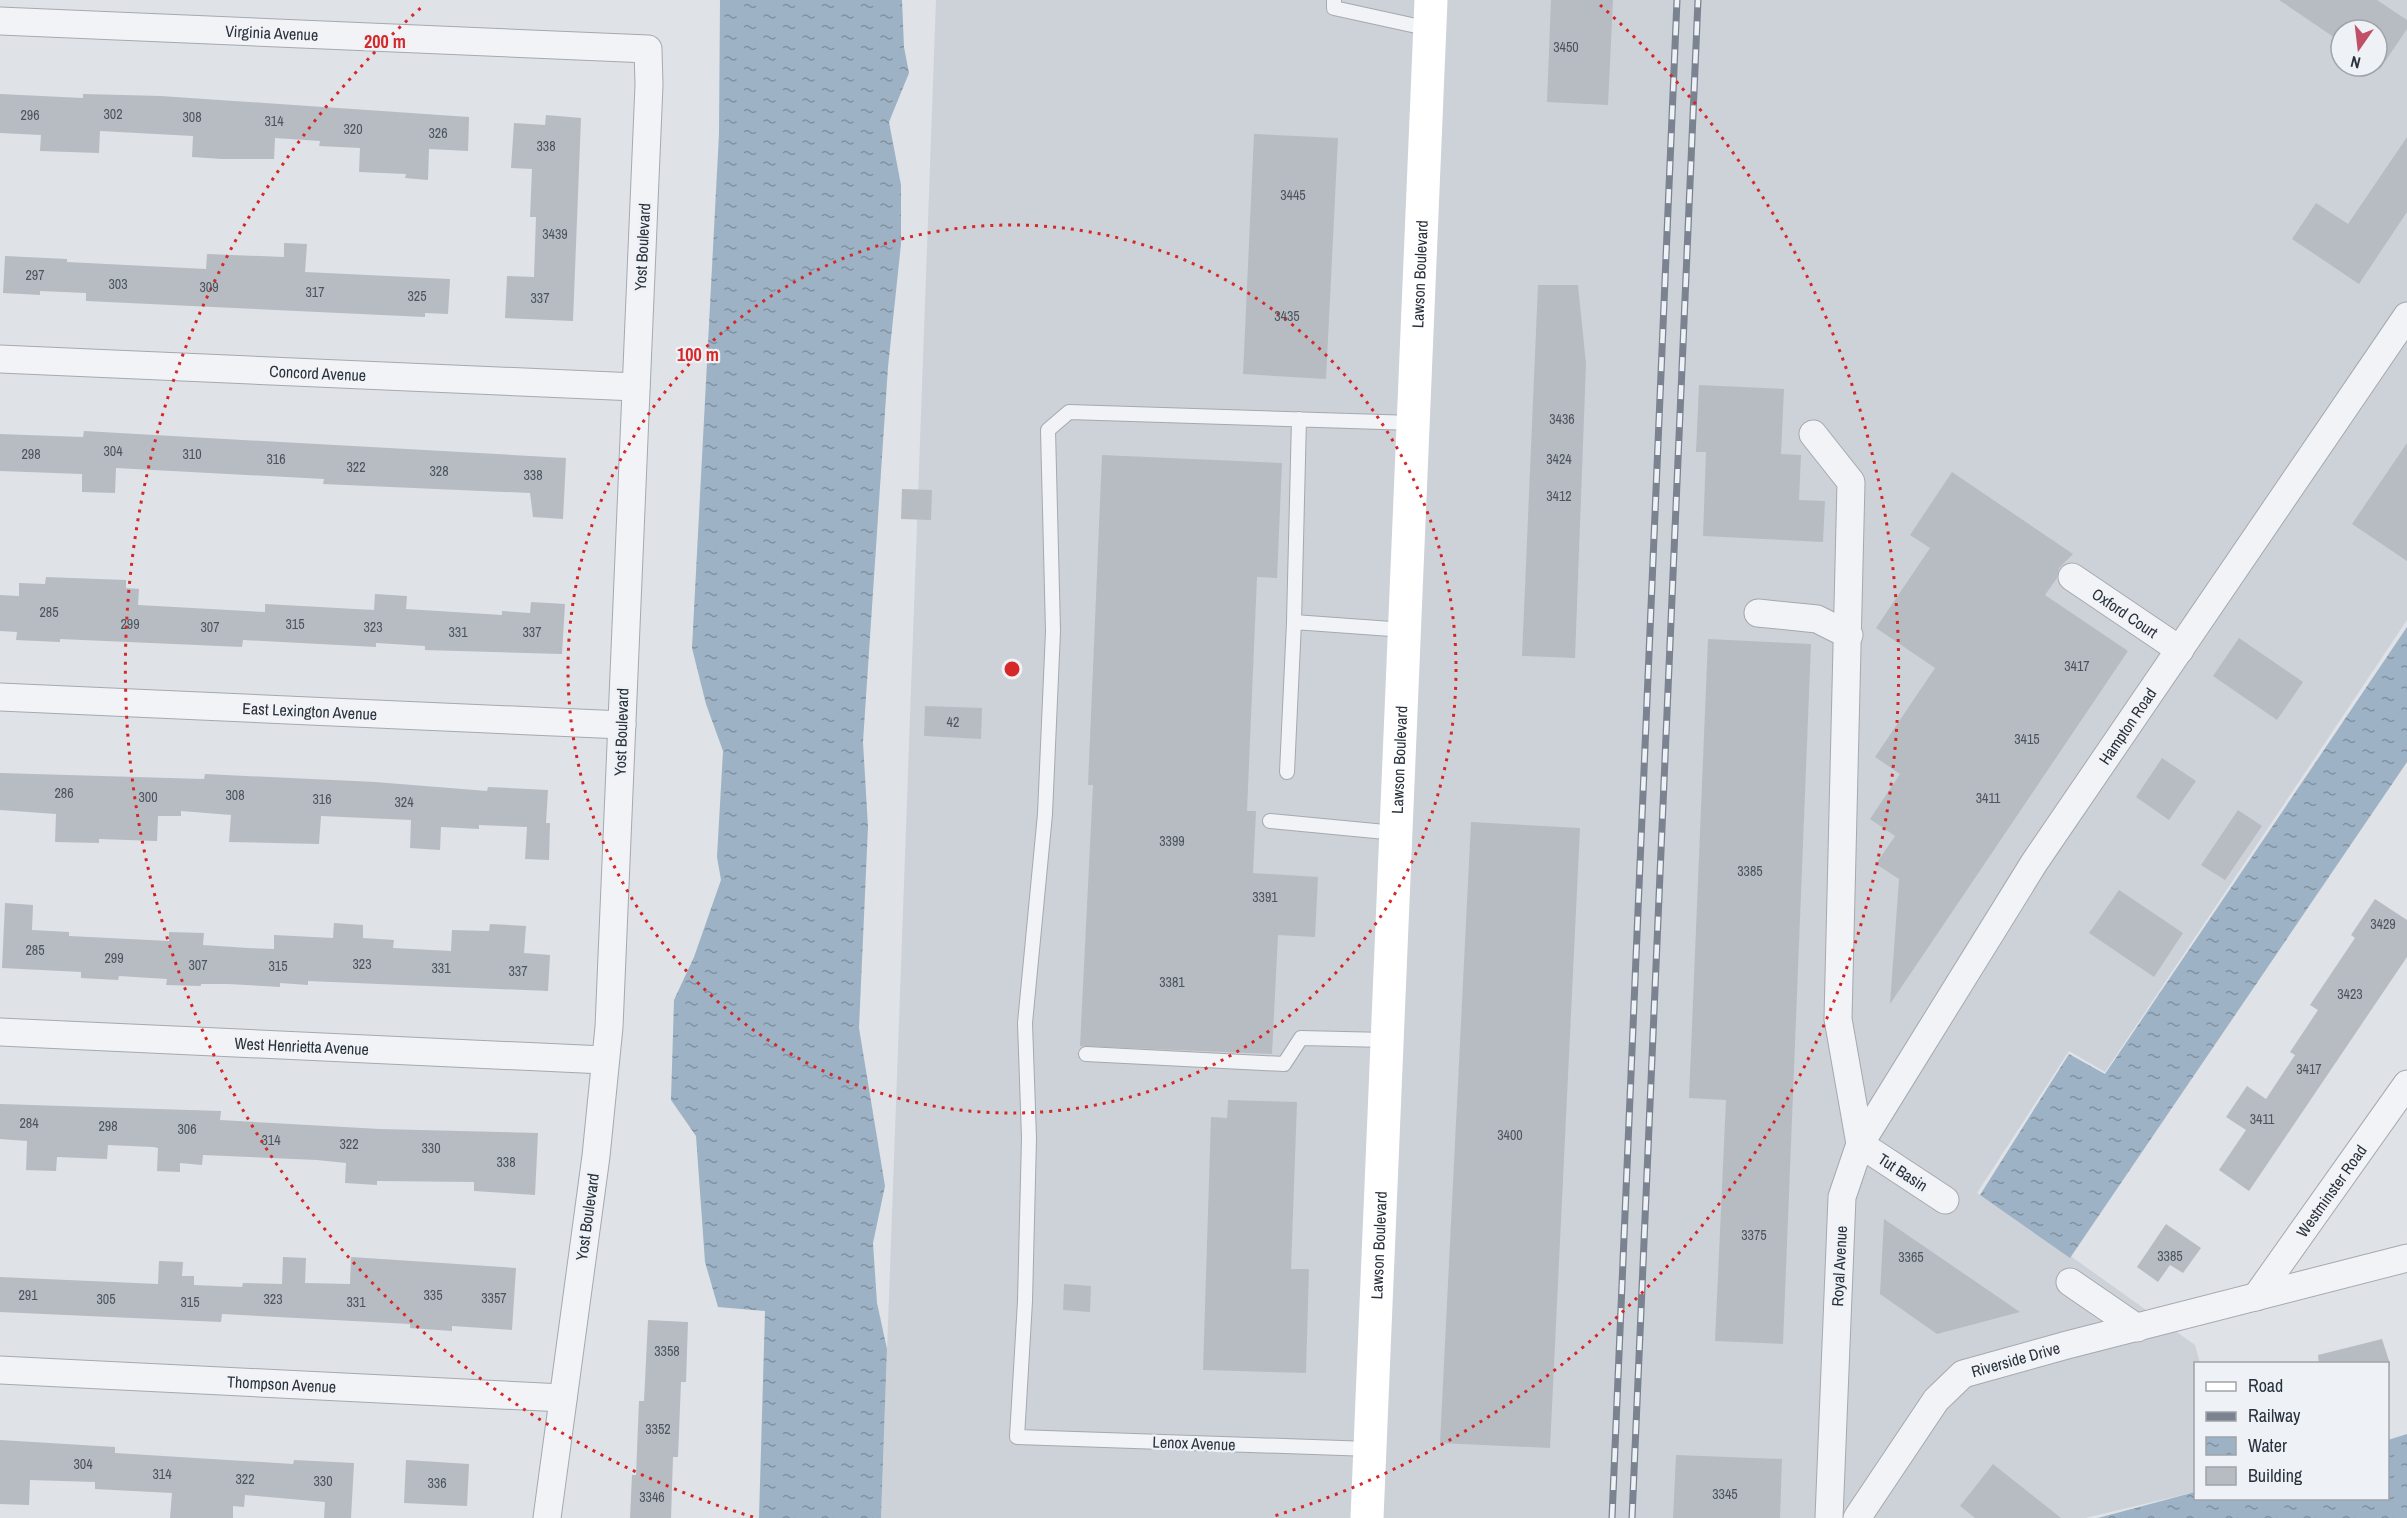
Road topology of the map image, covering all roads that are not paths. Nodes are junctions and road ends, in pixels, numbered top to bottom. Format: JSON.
{"nodes":[{"id":1,"x":1334,"y":0,"type":"edge"},
{"id":2,"x":1431,"y":14,"type":"edge"},
{"id":3,"x":0,"y":21,"type":"edge"},
{"id":4,"x":542,"y":44,"type":"joint"},
{"id":5,"x":2407,"y":316,"type":"edge"},
{"id":6,"x":0,"y":358,"type":"edge"},
{"id":7,"x":636,"y":387,"type":"junction"},
{"id":8,"x":1299,"y":419,"type":"junction"},
{"id":9,"x":1413,"y":423,"type":"junction"},
{"id":10,"x":1813,"y":434,"type":"dead end"},
{"id":11,"x":2072,"y":577,"type":"dead end"},
{"id":12,"x":1758,"y":613,"type":"dead end"},
{"id":13,"x":1294,"y":622,"type":"junction"},
{"id":14,"x":1405,"y":630,"type":"junction"},
{"id":15,"x":1849,"y":635,"type":"junction"},
{"id":16,"x":2180,"y":650,"type":"junction"},
{"id":17,"x":0,"y":697,"type":"edge"},
{"id":18,"x":622,"y":725,"type":"junction"},
{"id":19,"x":1287,"y":772,"type":"dead end"},
{"id":20,"x":1270,"y":821,"type":"dead end"},
{"id":21,"x":1396,"y":832,"type":"junction"},
{"id":22,"x":0,"y":1032,"type":"edge"},
{"id":23,"x":1386,"y":1040,"type":"junction"},
{"id":24,"x":1086,"y":1054,"type":"dead end"},
{"id":25,"x":604,"y":1060,"type":"junction"},
{"id":26,"x":2407,"y":1084,"type":"edge"},
{"id":27,"x":1860,"y":1144,"type":"junction"},
{"id":28,"x":1946,"y":1200,"type":"dead end"},
{"id":29,"x":2407,"y":1258,"type":"edge"},
{"id":30,"x":2070,"y":1282,"type":"dead end"},
{"id":31,"x":2256,"y":1297,"type":"junction"},
{"id":32,"x":2137,"y":1328,"type":"junction"},
{"id":33,"x":0,"y":1370,"type":"edge"},
{"id":34,"x":563,"y":1398,"type":"junction"},
{"id":35,"x":1370,"y":1449,"type":"junction"},
{"id":36,"x":547,"y":1518,"type":"edge"},
{"id":37,"x":1367,"y":1518,"type":"edge"},
{"id":38,"x":1828,"y":1518,"type":"edge"},
{"id":39,"x":1857,"y":1518,"type":"edge"}],
"edges":[{"from":1,"to":2,"type":"lane"},
{"from":2,"to":9,"type":"main road","name":"Lawson Boulevard"},
{"from":3,"to":4,"type":"street","name":"Virginia Avenue"},
{"from":4,"to":7,"type":"street","name":"Yost Boulevard"},
{"from":5,"to":16,"type":"street","name":"Hampton Road"},
{"from":6,"to":7,"type":"street","name":"Concord Avenue"},
{"from":7,"to":18,"type":"street","name":"Yost Boulevard"},
{"from":8,"to":9,"type":"lane"},
{"from":8,"to":13,"type":"lane"},
{"from":8,"to":35,"type":"lane","name":"Lenox Avenue"},
{"from":9,"to":14,"type":"main road","name":"Lawson Boulevard"},
{"from":10,"to":15,"type":"street","name":"Royal Avenue"},
{"from":11,"to":16,"type":"street","name":"Oxford Court"},
{"from":12,"to":15,"type":"street"},
{"from":13,"to":14,"type":"lane"},
{"from":13,"to":19,"type":"lane"},
{"from":14,"to":21,"type":"main road","name":"Lawson Boulevard"},
{"from":15,"to":27,"type":"street","name":"Royal Avenue"},
{"from":16,"to":27,"type":"street","name":"Hampton Road"},
{"from":17,"to":18,"type":"street","name":"East Lexington Avenue"},
{"from":18,"to":25,"type":"street","name":"Yost Boulevard"},
{"from":20,"to":21,"type":"lane"},
{"from":21,"to":23,"type":"main road","name":"Lawson Boulevard"},
{"from":22,"to":25,"type":"street","name":"West Henrietta Avenue"},
{"from":23,"to":24,"type":"lane"},
{"from":23,"to":35,"type":"main road","name":"Lawson Boulevard"},
{"from":25,"to":34,"type":"street","name":"Yost Boulevard"},
{"from":26,"to":31,"type":"street","name":"Westminster Road"},
{"from":27,"to":28,"type":"street","name":"Tut Basin"},
{"from":27,"to":38,"type":"street","name":"Royal Avenue"},
{"from":29,"to":31,"type":"street","name":"Riverside Drive"},
{"from":30,"to":32,"type":"street"},
{"from":31,"to":32,"type":"street","name":"Riverside Drive"},
{"from":32,"to":39,"type":"street","name":"Riverside Drive"},
{"from":33,"to":34,"type":"street","name":"Thompson Avenue"},
{"from":34,"to":36,"type":"street","name":"Yost Boulevard"},
{"from":35,"to":37,"type":"main road","name":"Lawson Boulevard"}]}
